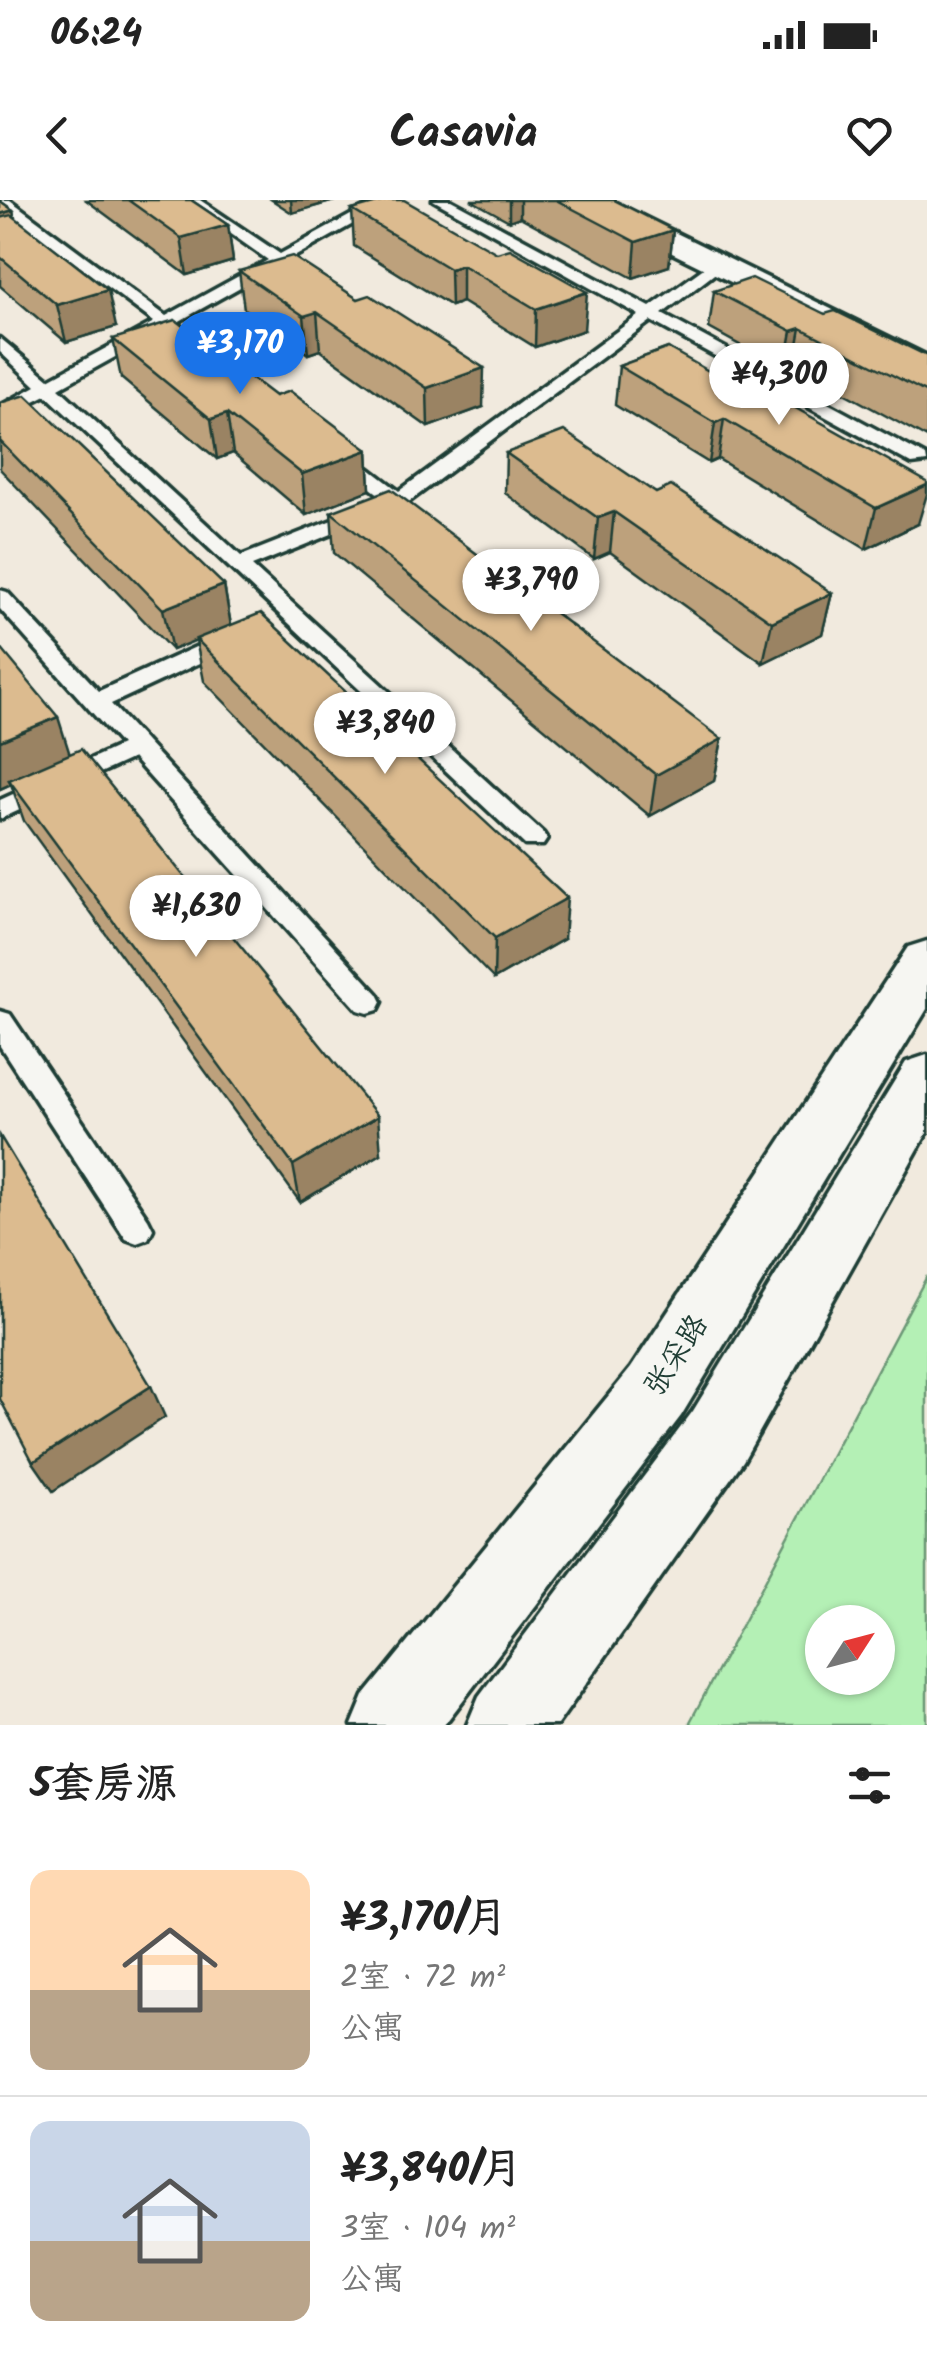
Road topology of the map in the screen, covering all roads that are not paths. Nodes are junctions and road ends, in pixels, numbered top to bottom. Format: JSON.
{"nodes":[{"id":1,"x":1,"y":200,"type":"edge"},
{"id":2,"x":190,"y":200,"type":"edge"},
{"id":3,"x":389,"y":200,"type":"edge"},
{"id":4,"x":440,"y":200,"type":"edge"},
{"id":5,"x":588,"y":200,"type":"edge"},
{"id":6,"x":279,"y":260,"type":"junction"},
{"id":7,"x":717,"y":265,"type":"junction"},
{"id":8,"x":650,"y":314,"type":"junction"},
{"id":9,"x":165,"y":322,"type":"junction"},
{"id":10,"x":0,"y":343,"type":"edge"},
{"id":11,"x":212,"y":358,"type":"edge"},
{"id":12,"x":927,"y":369,"type":"edge"},
{"id":13,"x":48,"y":386,"type":"junction"},
{"id":14,"x":0,"y":413,"type":"edge"},
{"id":15,"x":321,"y":441,"type":"edge"},
{"id":16,"x":919,"y":460,"type":"dead end"},
{"id":17,"x":407,"y":506,"type":"junction"},
{"id":18,"x":238,"y":564,"type":"junction"},
{"id":19,"x":0,"y":596,"type":"edge"},
{"id":20,"x":273,"y":620,"type":"junction"},
{"id":21,"x":96,"y":702,"type":"junction"},
{"id":22,"x":137,"y":746,"type":"junction"},
{"id":23,"x":0,"y":810,"type":"edge"},
{"id":24,"x":534,"y":840,"type":"dead end"},
{"id":25,"x":927,"y":962,"type":"edge"},
{"id":26,"x":368,"y":1002,"type":"dead end"},
{"id":27,"x":0,"y":1022,"type":"edge"},
{"id":28,"x":927,"y":1079,"type":"edge"},
{"id":29,"x":138,"y":1229,"type":"dead end"},
{"id":30,"x":393,"y":1725,"type":"edge"},
{"id":31,"x":508,"y":1725,"type":"edge"}],
"edges":[{"from":1,"to":9,"type":"lane"},
{"from":2,"to":6,"type":"lane"},
{"from":3,"to":6,"type":"lane"},
{"from":4,"to":8,"type":"lane"},
{"from":5,"to":7,"type":"main road"},
{"from":6,"to":9,"type":"lane"},
{"from":7,"to":8,"type":"lane"},
{"from":7,"to":12,"type":"main road"},
{"from":8,"to":16,"type":"lane"},
{"from":8,"to":17,"type":"lane"},
{"from":9,"to":11,"type":"lane"},
{"from":9,"to":13,"type":"lane"},
{"from":10,"to":13,"type":"lane"},
{"from":13,"to":14,"type":"lane"},
{"from":13,"to":18,"type":"lane"},
{"from":15,"to":17,"type":"lane"},
{"from":17,"to":18,"type":"lane"},
{"from":18,"to":20,"type":"lane"},
{"from":19,"to":21,"type":"lane"},
{"from":20,"to":21,"type":"lane"},
{"from":20,"to":24,"type":"lane"},
{"from":21,"to":22,"type":"lane"},
{"from":22,"to":23,"type":"lane"},
{"from":22,"to":26,"type":"lane"},
{"from":25,"to":30,"type":"main road","name":"张采路"},
{"from":27,"to":29,"type":"lane"},
{"from":28,"to":31,"type":"main road"}]}
